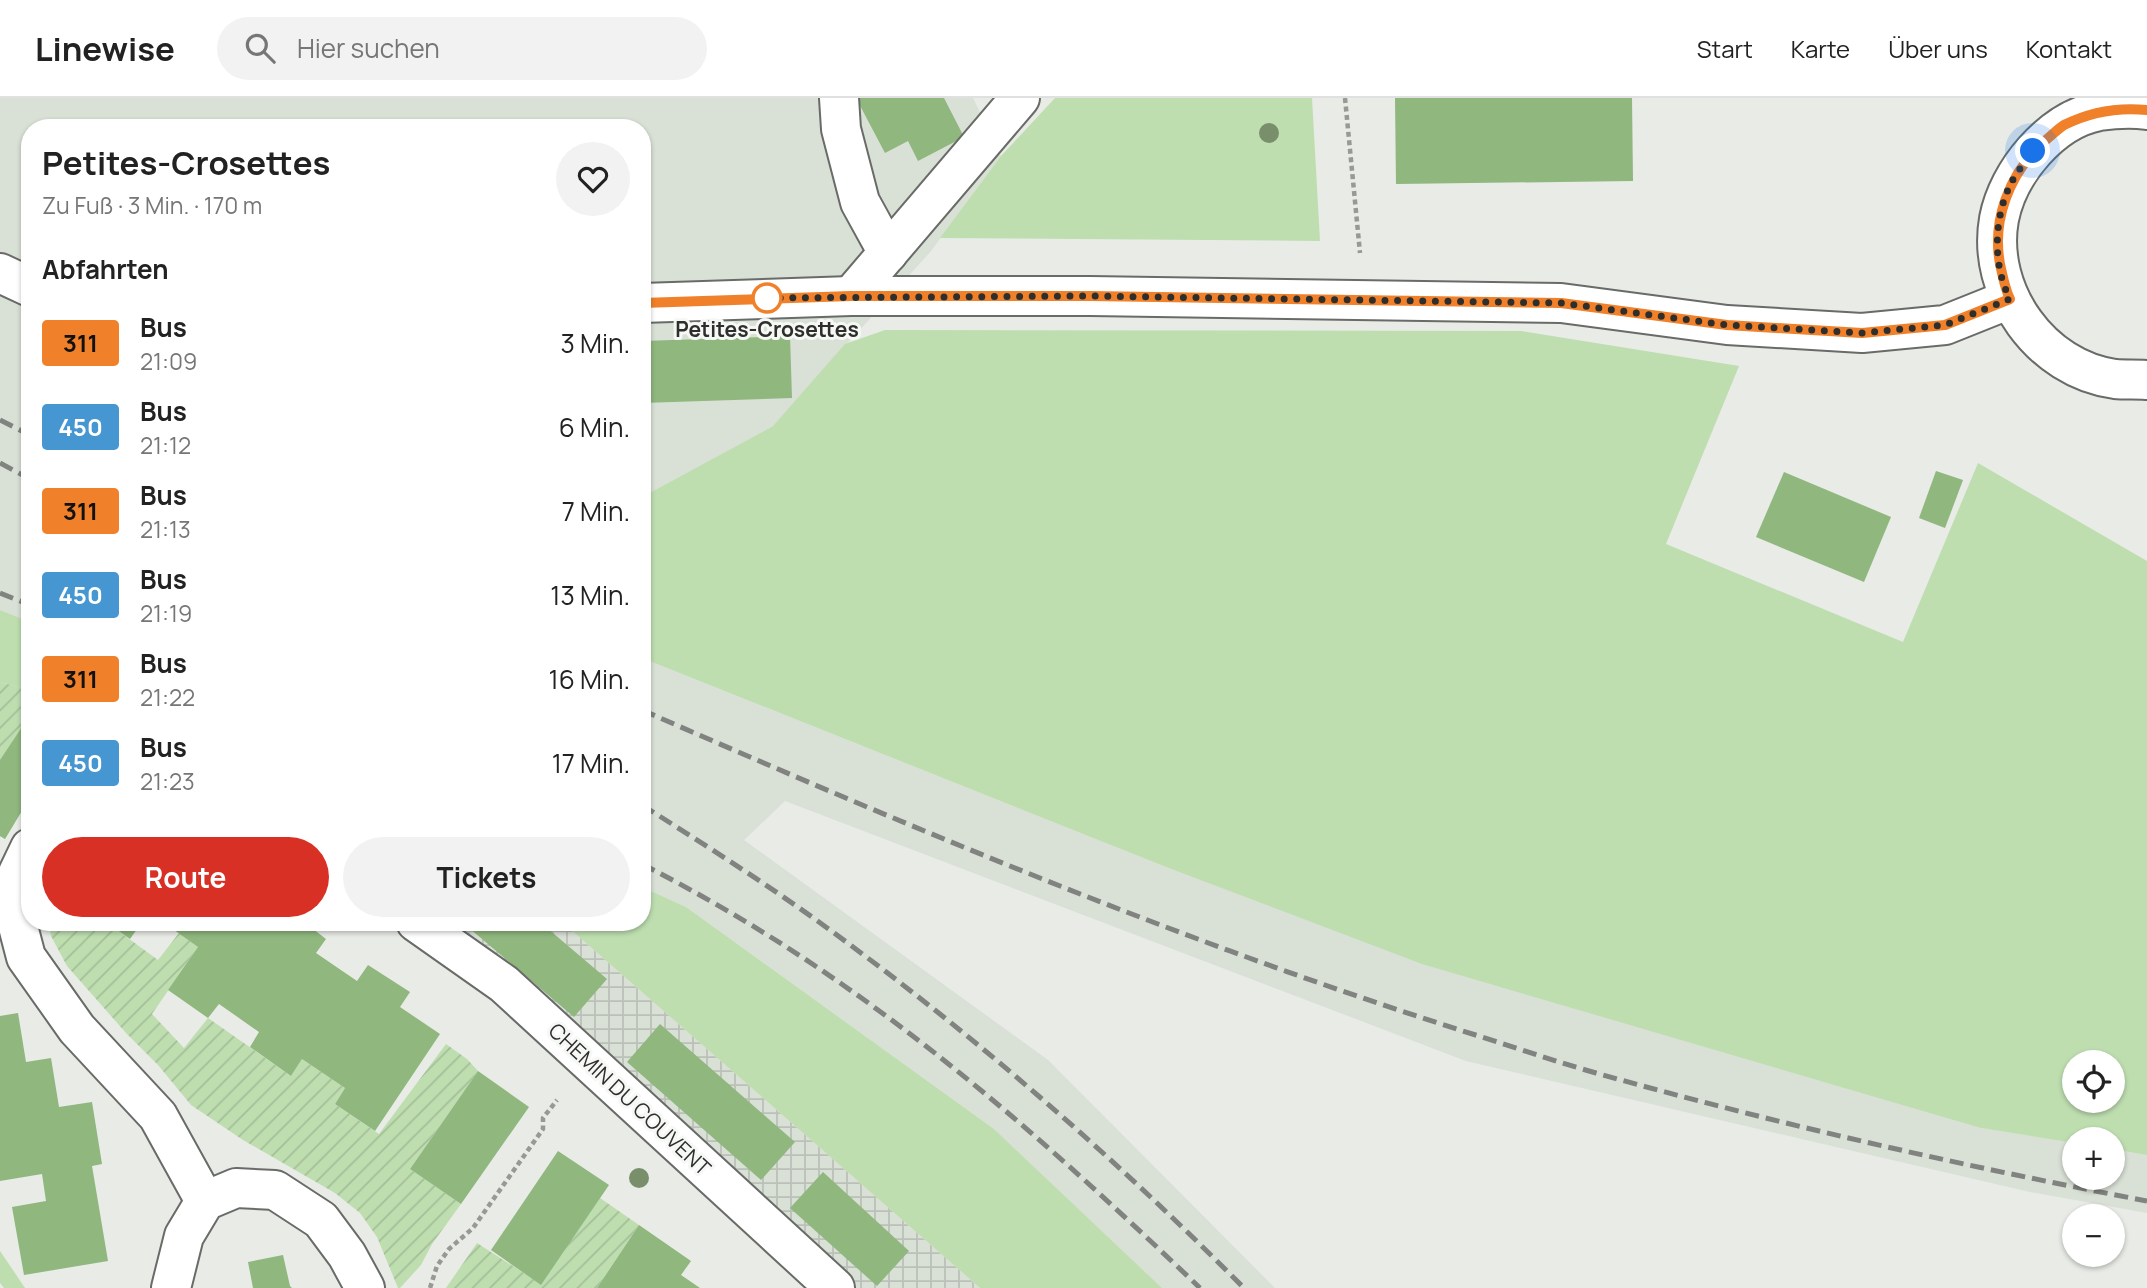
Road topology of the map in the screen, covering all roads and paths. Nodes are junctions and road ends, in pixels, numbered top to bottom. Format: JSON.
{"nodes":[{"id":1,"x":839,"y":98,"type":"edge"},
{"id":2,"x":1020,"y":98,"type":"edge"},
{"id":3,"x":1345,"y":98,"type":"edge"},
{"id":4,"x":2147,"y":110,"type":"edge"},
{"id":5,"x":888,"y":253,"type":"junction"},
{"id":6,"x":1360,"y":257,"type":"dead end"},
{"id":7,"x":0,"y":273,"type":"edge"},
{"id":8,"x":21,"y":283,"type":"edge"},
{"id":9,"x":851,"y":296,"type":"junction"},
{"id":10,"x":2010,"y":299,"type":"junction"},
{"id":11,"x":651,"y":303,"type":"edge"},
{"id":12,"x":2147,"y":380,"type":"edge"},
{"id":13,"x":21,"y":867,"type":"edge"},
{"id":14,"x":429,"y":931,"type":"edge"},
{"id":15,"x":589,"y":1061,"type":"junction"},
{"id":16,"x":205,"y":1201,"type":"junction"},
{"id":17,"x":171,"y":1288,"type":"edge"},
{"id":18,"x":365,"y":1288,"type":"edge"},
{"id":19,"x":430,"y":1288,"type":"edge"},
{"id":20,"x":835,"y":1288,"type":"edge"}],
"edges":[{"from":1,"to":5,"type":"main road"},
{"from":2,"to":5,"type":"main road"},
{"from":3,"to":6,"type":"path"},
{"from":4,"to":10,"type":"main road"},
{"from":5,"to":9,"type":"main road"},
{"from":7,"to":8,"type":"main road"},
{"from":9,"to":10,"type":"main road"},
{"from":9,"to":11,"type":"main road"},
{"from":10,"to":12,"type":"main road"},
{"from":13,"to":16,"type":"main road"},
{"from":14,"to":15,"type":"main road","name":"CHEMIN DU COUVENT"},
{"from":15,"to":19,"type":"path"},
{"from":15,"to":20,"type":"main road","name":"CHEMIN DU COUVENT"},
{"from":16,"to":17,"type":"main road"},
{"from":16,"to":18,"type":"main road"}]}
